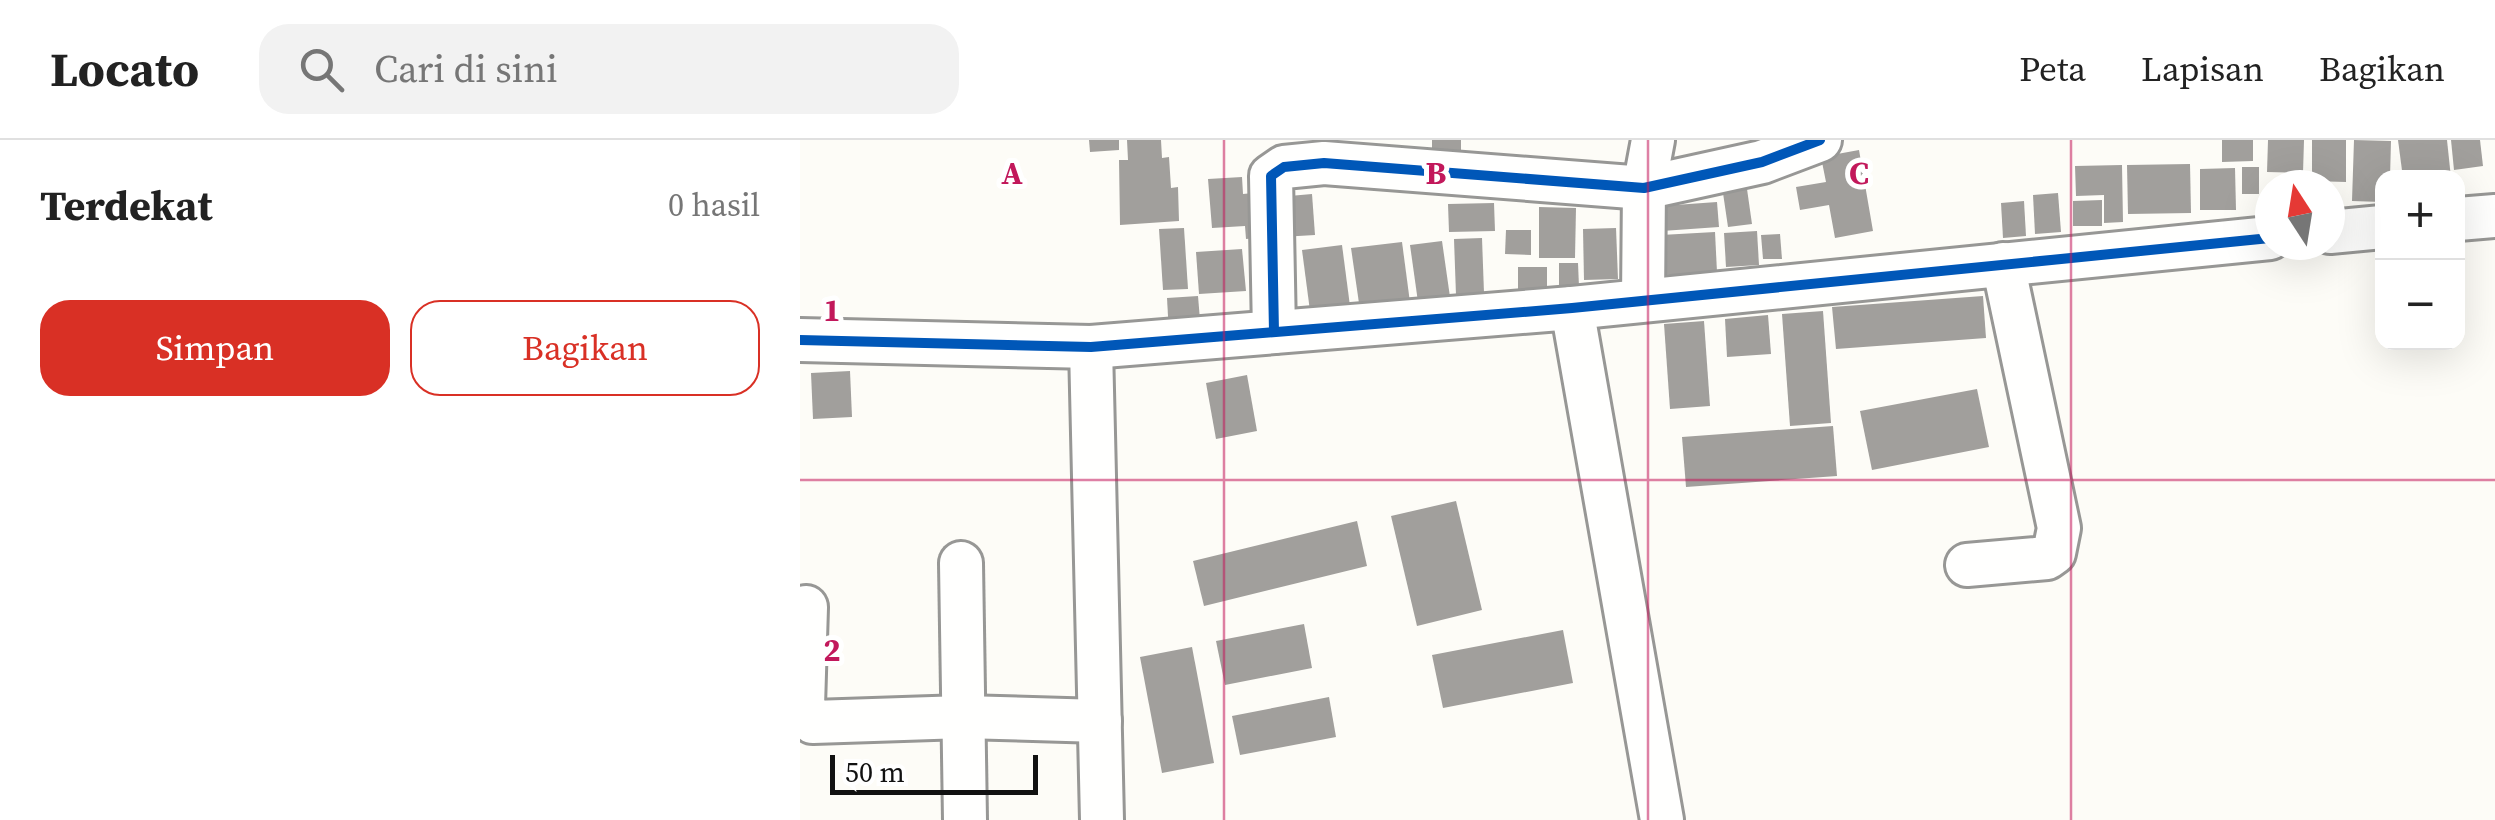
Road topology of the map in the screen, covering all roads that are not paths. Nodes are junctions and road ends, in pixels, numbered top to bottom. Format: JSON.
{"nodes":[{"id":1,"x":1736,"y":140,"type":"edge"},
{"id":2,"x":1820,"y":140,"type":"edge"},
{"id":3,"x":1649,"y":162,"type":"edge"},
{"id":4,"x":2495,"y":216,"type":"edge"},
{"id":5,"x":2465,"y":219,"type":"edge"},
{"id":6,"x":2375,"y":228,"type":"edge"},
{"id":7,"x":2345,"y":231,"type":"edge"},
{"id":8,"x":2255,"y":239,"type":"edge"},
{"id":9,"x":2003,"y":264,"type":"junction"},
{"id":10,"x":1643,"y":300,"type":"junction"},
{"id":11,"x":1572,"y":308,"type":"junction"},
{"id":12,"x":1274,"y":332,"type":"junction"},
{"id":13,"x":800,"y":340,"type":"edge"},
{"id":14,"x":1091,"y":347,"type":"junction"},
{"id":15,"x":962,"y":563,"type":"dead end"},
{"id":16,"x":1967,"y":566,"type":"dead end"},
{"id":17,"x":806,"y":607,"type":"dead end"},
{"id":18,"x":964,"y":717,"type":"junction"},
{"id":19,"x":1100,"y":721,"type":"junction"},
{"id":20,"x":965,"y":820,"type":"edge"},
{"id":21,"x":1102,"y":820,"type":"edge"},
{"id":22,"x":1662,"y":820,"type":"edge"}],
"edges":[{"from":1,"to":3,"type":"street"},
{"from":2,"to":3,"type":"street"},
{"from":3,"to":10,"type":"street"},
{"from":3,"to":12,"type":"street"},
{"from":4,"to":5,"type":"street"},
{"from":6,"to":7,"type":"street"},
{"from":8,"to":9,"type":"street"},
{"from":9,"to":10,"type":"street"},
{"from":9,"to":16,"type":"street"},
{"from":10,"to":11,"type":"street"},
{"from":11,"to":12,"type":"street"},
{"from":11,"to":22,"type":"street"},
{"from":12,"to":14,"type":"street"},
{"from":13,"to":14,"type":"street"},
{"from":14,"to":19,"type":"street"},
{"from":15,"to":18,"type":"street"},
{"from":17,"to":18,"type":"street"},
{"from":18,"to":19,"type":"street"},
{"from":18,"to":20,"type":"street"},
{"from":19,"to":21,"type":"street"}]}
